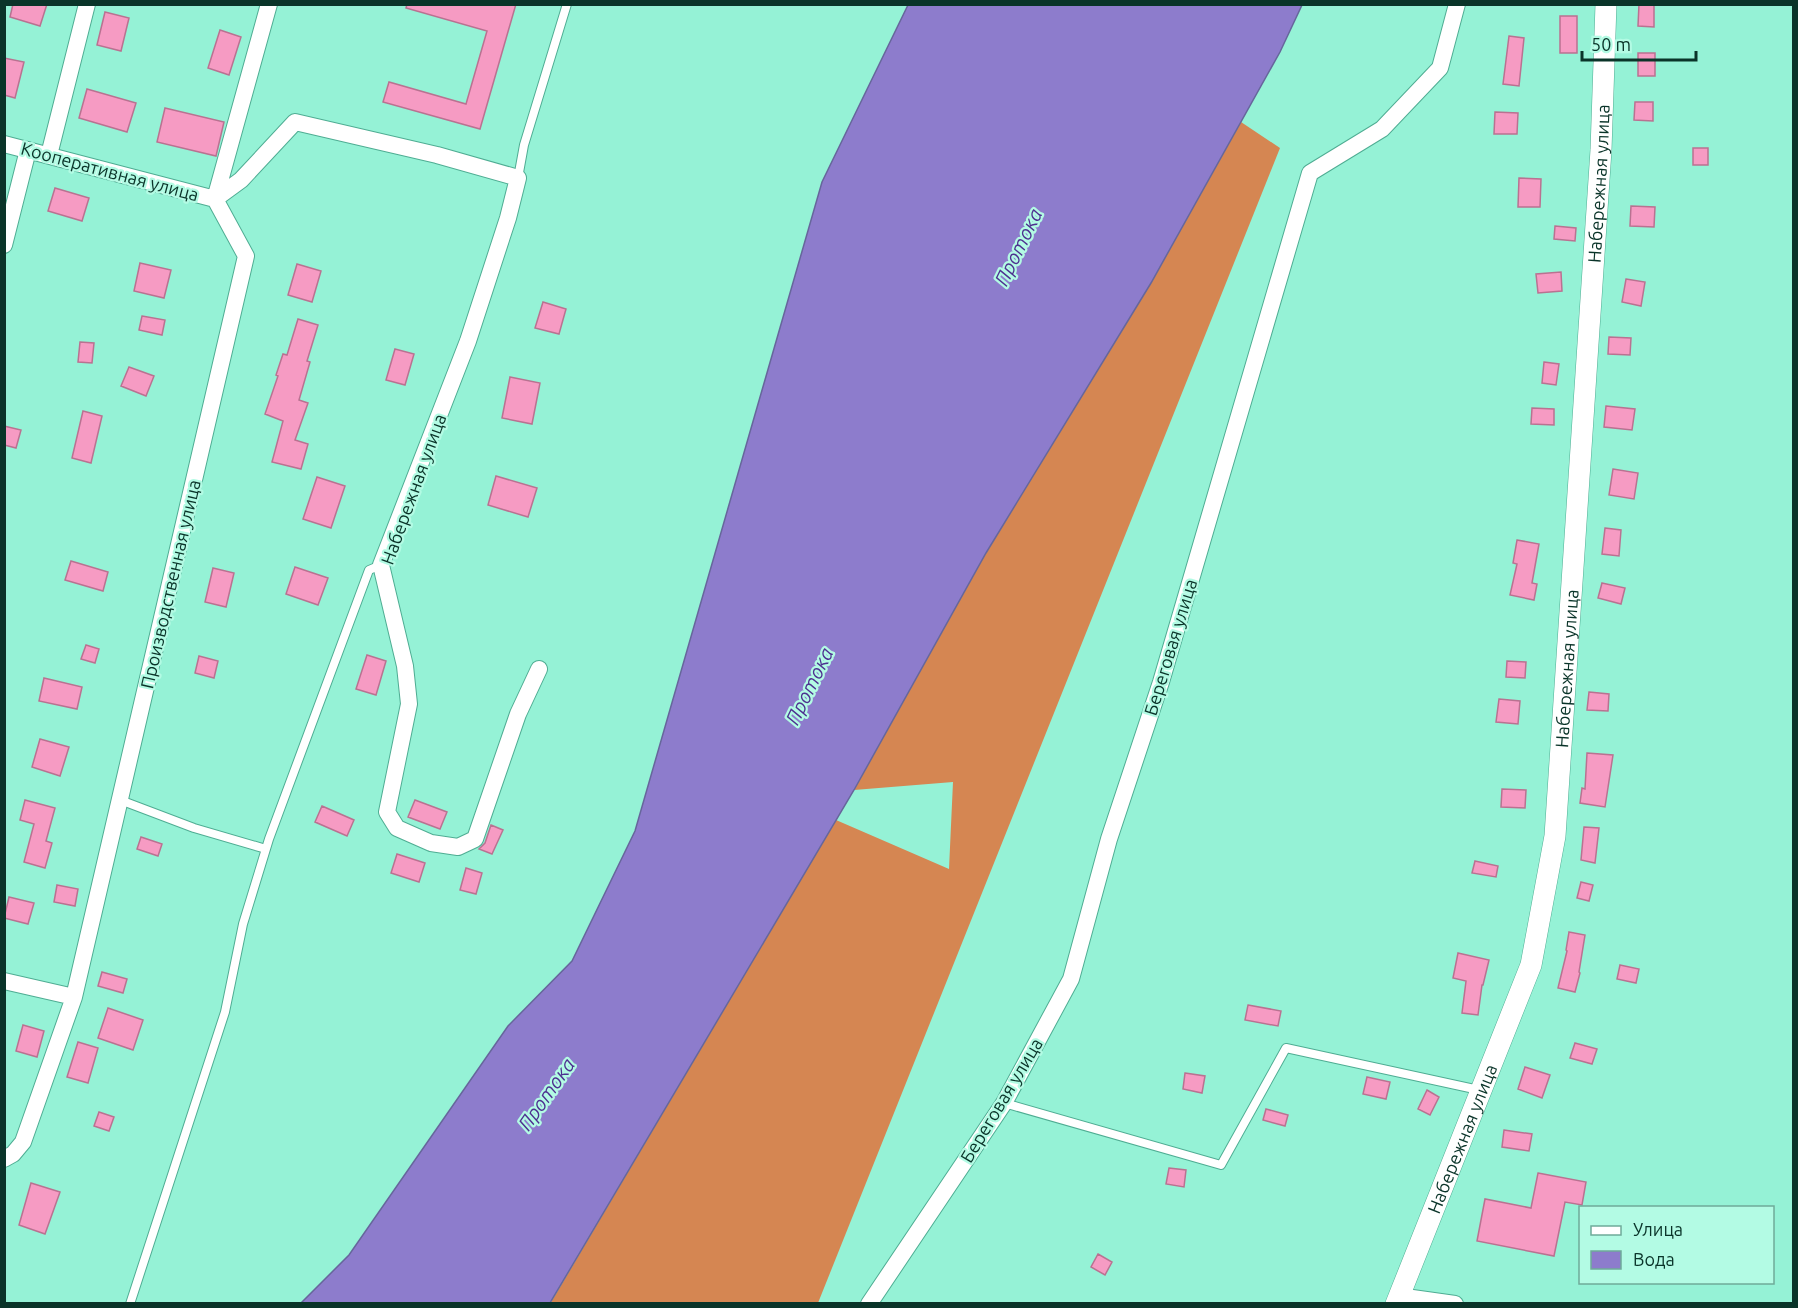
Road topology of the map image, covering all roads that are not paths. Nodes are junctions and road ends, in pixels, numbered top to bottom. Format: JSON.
{"nodes":[{"id":1,"x":87,"y":4,"type":"edge"},
{"id":2,"x":269,"y":4,"type":"edge"},
{"id":3,"x":567,"y":4,"type":"edge"},
{"id":4,"x":1457,"y":4,"type":"edge"},
{"id":5,"x":1606,"y":4,"type":"edge"},
{"id":6,"x":4,"y":144,"type":"edge"},
{"id":7,"x":28,"y":150,"type":"junction"},
{"id":8,"x":49,"y":155,"type":"junction"},
{"id":9,"x":518,"y":178,"type":"junction"},
{"id":10,"x":215,"y":199,"type":"junction"},
{"id":11,"x":4,"y":245,"type":"edge"},
{"id":12,"x":381,"y":566,"type":"junction"},
{"id":13,"x":539,"y":669,"type":"dead end"},
{"id":14,"x":120,"y":800,"type":"junction"},
{"id":15,"x":266,"y":849,"type":"junction"},
{"id":16,"x":4,"y":981,"type":"edge"},
{"id":17,"x":74,"y":997,"type":"junction"},
{"id":18,"x":1479,"y":1090,"type":"junction"},
{"id":19,"x":1004,"y":1102,"type":"junction"},
{"id":20,"x":4,"y":1159,"type":"edge"},
{"id":21,"x":1397,"y":1300,"type":"edge"},
{"id":22,"x":874,"y":1301,"type":"edge"},
{"id":23,"x":130,"y":1304,"type":"edge"},
{"id":24,"x":1455,"y":1304,"type":"edge"}],
"edges":[{"from":1,"to":8,"type":"street"},
{"from":2,"to":10,"type":"street"},
{"from":3,"to":9,"type":"lane"},
{"from":4,"to":19,"type":"street","name":"Береговая улица"},
{"from":5,"to":18,"type":"street","name":"Набережная улица"},
{"from":6,"to":7,"type":"street","name":"Кооперативная улица"},
{"from":7,"to":8,"type":"street","name":"Кооперативная улица"},
{"from":7,"to":11,"type":"street"},
{"from":8,"to":10,"type":"street","name":"Кооперативная улица"},
{"from":9,"to":10,"type":"street"},
{"from":9,"to":12,"type":"street","name":"Набережная улица"},
{"from":10,"to":14,"type":"street","name":"Производственная улица"},
{"from":12,"to":13,"type":"street","name":"Набережная улица"},
{"from":12,"to":15,"type":"lane"},
{"from":14,"to":15,"type":"lane"},
{"from":14,"to":17,"type":"street","name":"Производственная улица"},
{"from":15,"to":23,"type":"lane"},
{"from":16,"to":17,"type":"street"},
{"from":17,"to":20,"type":"street","name":"Производственная улица"},
{"from":18,"to":19,"type":"lane"},
{"from":18,"to":21,"type":"street","name":"Набережная улица"},
{"from":19,"to":22,"type":"street","name":"Береговая улица"},
{"from":21,"to":24,"type":"street"}]}
